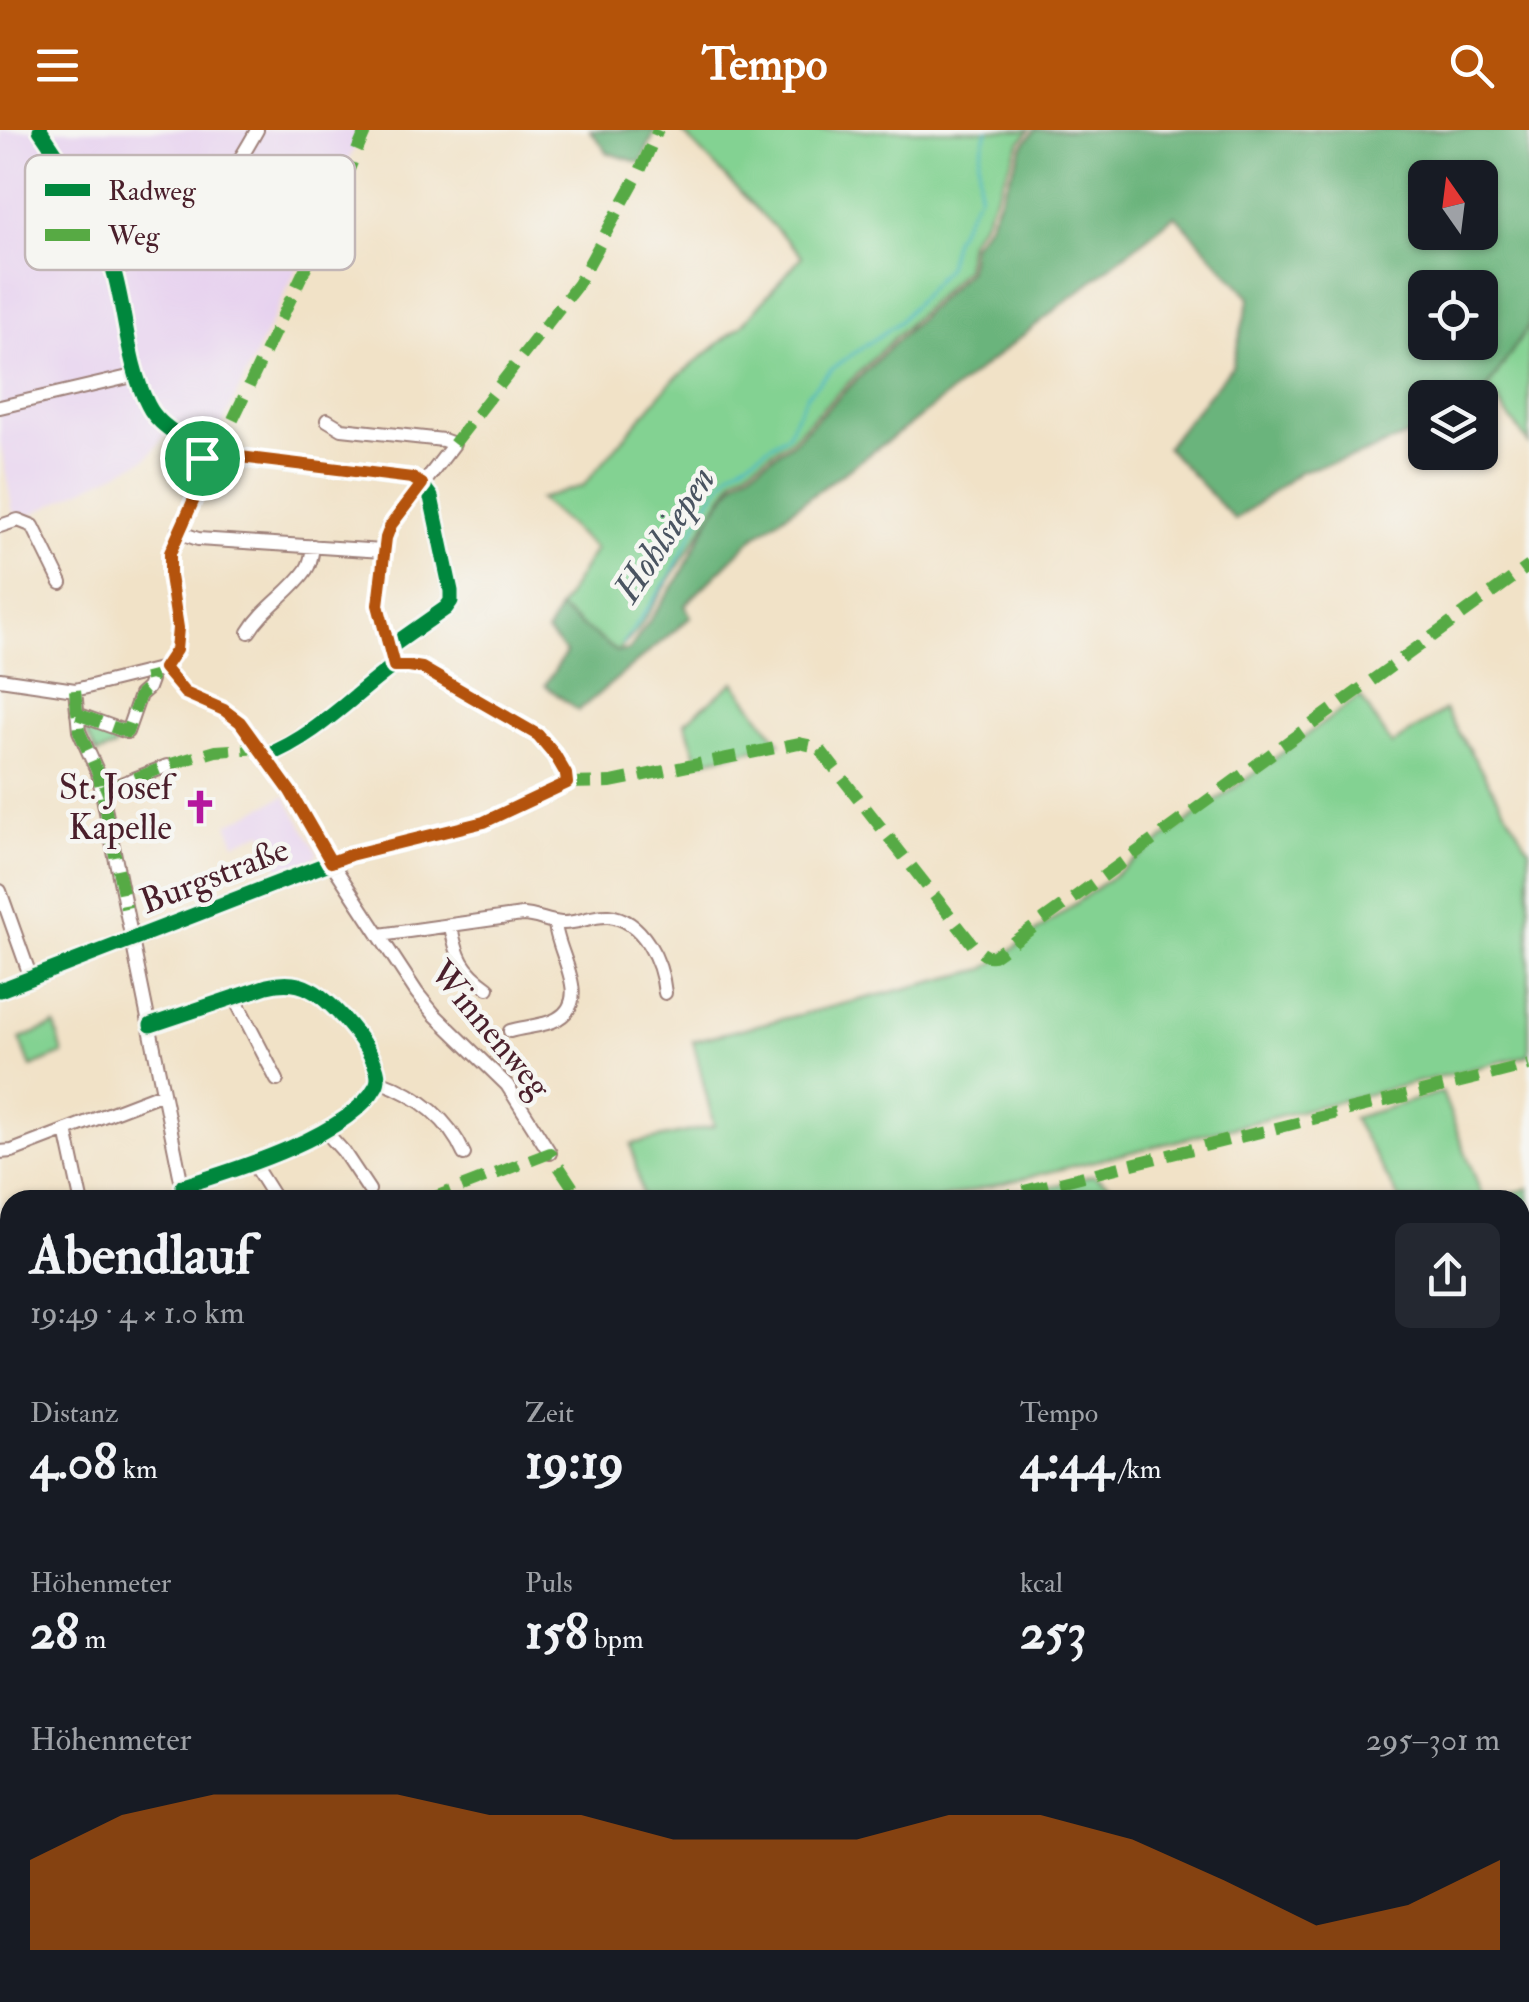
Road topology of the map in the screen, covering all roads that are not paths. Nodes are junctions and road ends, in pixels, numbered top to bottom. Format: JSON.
{"nodes":[{"id":1,"x":40,"y":130,"type":"edge"},
{"id":2,"x":256,"y":130,"type":"edge"},
{"id":3,"x":56,"y":155,"type":"edge"},
{"id":4,"x":240,"y":155,"type":"edge"},
{"id":5,"x":114,"y":270,"type":"edge"},
{"id":6,"x":137,"y":375,"type":"junction"},
{"id":7,"x":0,"y":407,"type":"edge"},
{"id":8,"x":327,"y":420,"type":"dead end"},
{"id":9,"x":202,"y":458,"type":"junction"},
{"id":10,"x":422,"y":484,"type":"junction"},
{"id":11,"x":0,"y":526,"type":"edge"},
{"id":12,"x":178,"y":532,"type":"junction"},
{"id":13,"x":313,"y":546,"type":"junction"},
{"id":14,"x":384,"y":552,"type":"junction"},
{"id":15,"x":60,"y":583,"type":"dead end"},
{"id":16,"x":249,"y":632,"type":"dead end"},
{"id":17,"x":389,"y":648,"type":"junction"},
{"id":18,"x":394,"y":666,"type":"junction"},
{"id":19,"x":164,"y":668,"type":"junction"},
{"id":20,"x":149,"y":672,"type":"junction"},
{"id":21,"x":0,"y":679,"type":"edge"},
{"id":22,"x":75,"y":690,"type":"junction"},
{"id":23,"x":77,"y":714,"type":"junction"},
{"id":24,"x":265,"y":756,"type":"junction"},
{"id":25,"x":167,"y":766,"type":"dead end"},
{"id":26,"x":101,"y":792,"type":"junction"},
{"id":27,"x":331,"y":862,"type":"junction"},
{"id":28,"x":0,"y":892,"type":"edge"},
{"id":29,"x":555,"y":923,"type":"junction"},
{"id":30,"x":451,"y":926,"type":"junction"},
{"id":31,"x":380,"y":935,"type":"junction"},
{"id":32,"x":133,"y":938,"type":"junction"},
{"id":33,"x":31,"y":978,"type":"junction"},
{"id":34,"x":488,"y":988,"type":"dead end"},
{"id":35,"x":0,"y":990,"type":"edge"},
{"id":36,"x":665,"y":993,"type":"dead end"},
{"id":37,"x":234,"y":997,"type":"junction"},
{"id":38,"x":151,"y":1025,"type":"junction"},
{"id":39,"x":510,"y":1030,"type":"dead end"},
{"id":40,"x":276,"y":1080,"type":"dead end"},
{"id":41,"x":380,"y":1081,"type":"junction"},
{"id":42,"x":163,"y":1092,"type":"junction"},
{"id":43,"x":66,"y":1130,"type":"junction"},
{"id":44,"x":325,"y":1131,"type":"junction"},
{"id":45,"x":0,"y":1152,"type":"edge"},
{"id":46,"x":550,"y":1153,"type":"dead end"},
{"id":47,"x":464,"y":1154,"type":"dead end"},
{"id":48,"x":252,"y":1162,"type":"junction"},
{"id":49,"x":78,"y":1190,"type":"edge"},
{"id":50,"x":183,"y":1190,"type":"edge"},
{"id":51,"x":191,"y":1190,"type":"edge"},
{"id":52,"x":270,"y":1190,"type":"edge"},
{"id":53,"x":369,"y":1190,"type":"dead end"}],
"edges":[{"from":1,"to":3,"type":"street"},
{"from":2,"to":4,"type":"street"},
{"from":5,"to":6,"type":"street"},
{"from":6,"to":7,"type":"street"},
{"from":6,"to":9,"type":"street"},
{"from":8,"to":10,"type":"street"},
{"from":9,"to":10,"type":"street"},
{"from":9,"to":12,"type":"street"},
{"from":10,"to":14,"type":"street"},
{"from":10,"to":17,"type":"street"},
{"from":11,"to":15,"type":"street"},
{"from":12,"to":13,"type":"street"},
{"from":12,"to":19,"type":"street"},
{"from":13,"to":14,"type":"street"},
{"from":13,"to":16,"type":"street"},
{"from":14,"to":17,"type":"street"},
{"from":17,"to":18,"type":"street"},
{"from":18,"to":24,"type":"street"},
{"from":18,"to":27,"type":"street","name":"Burgstraße"},
{"from":19,"to":20,"type":"street"},
{"from":19,"to":24,"type":"street","name":"Winnenweg"},
{"from":20,"to":22,"type":"street"},
{"from":20,"to":23,"type":"street"},
{"from":21,"to":22,"type":"street"},
{"from":22,"to":23,"type":"street"},
{"from":23,"to":26,"type":"street"},
{"from":24,"to":27,"type":"street","name":"Winnenweg"},
{"from":25,"to":26,"type":"street"},
{"from":26,"to":32,"type":"street"},
{"from":27,"to":31,"type":"street","name":"Winnenweg"},
{"from":27,"to":32,"type":"street","name":"Burgstraße"},
{"from":28,"to":33,"type":"street"},
{"from":29,"to":30,"type":"street"},
{"from":29,"to":36,"type":"street"},
{"from":29,"to":39,"type":"street"},
{"from":30,"to":31,"type":"street"},
{"from":30,"to":34,"type":"street"},
{"from":31,"to":46,"type":"street","name":"Winnenweg"},
{"from":32,"to":33,"type":"street","name":"Burgstraße"},
{"from":32,"to":38,"type":"street"},
{"from":33,"to":35,"type":"street","name":"Burgstraße"},
{"from":37,"to":38,"type":"street"},
{"from":37,"to":40,"type":"street"},
{"from":37,"to":41,"type":"street"},
{"from":38,"to":42,"type":"street"},
{"from":41,"to":44,"type":"street"},
{"from":41,"to":47,"type":"street"},
{"from":42,"to":43,"type":"street"},
{"from":42,"to":50,"type":"street"},
{"from":43,"to":45,"type":"street"},
{"from":43,"to":49,"type":"street"},
{"from":44,"to":48,"type":"street"},
{"from":44,"to":53,"type":"street"},
{"from":48,"to":51,"type":"street"},
{"from":48,"to":52,"type":"street"}]}
